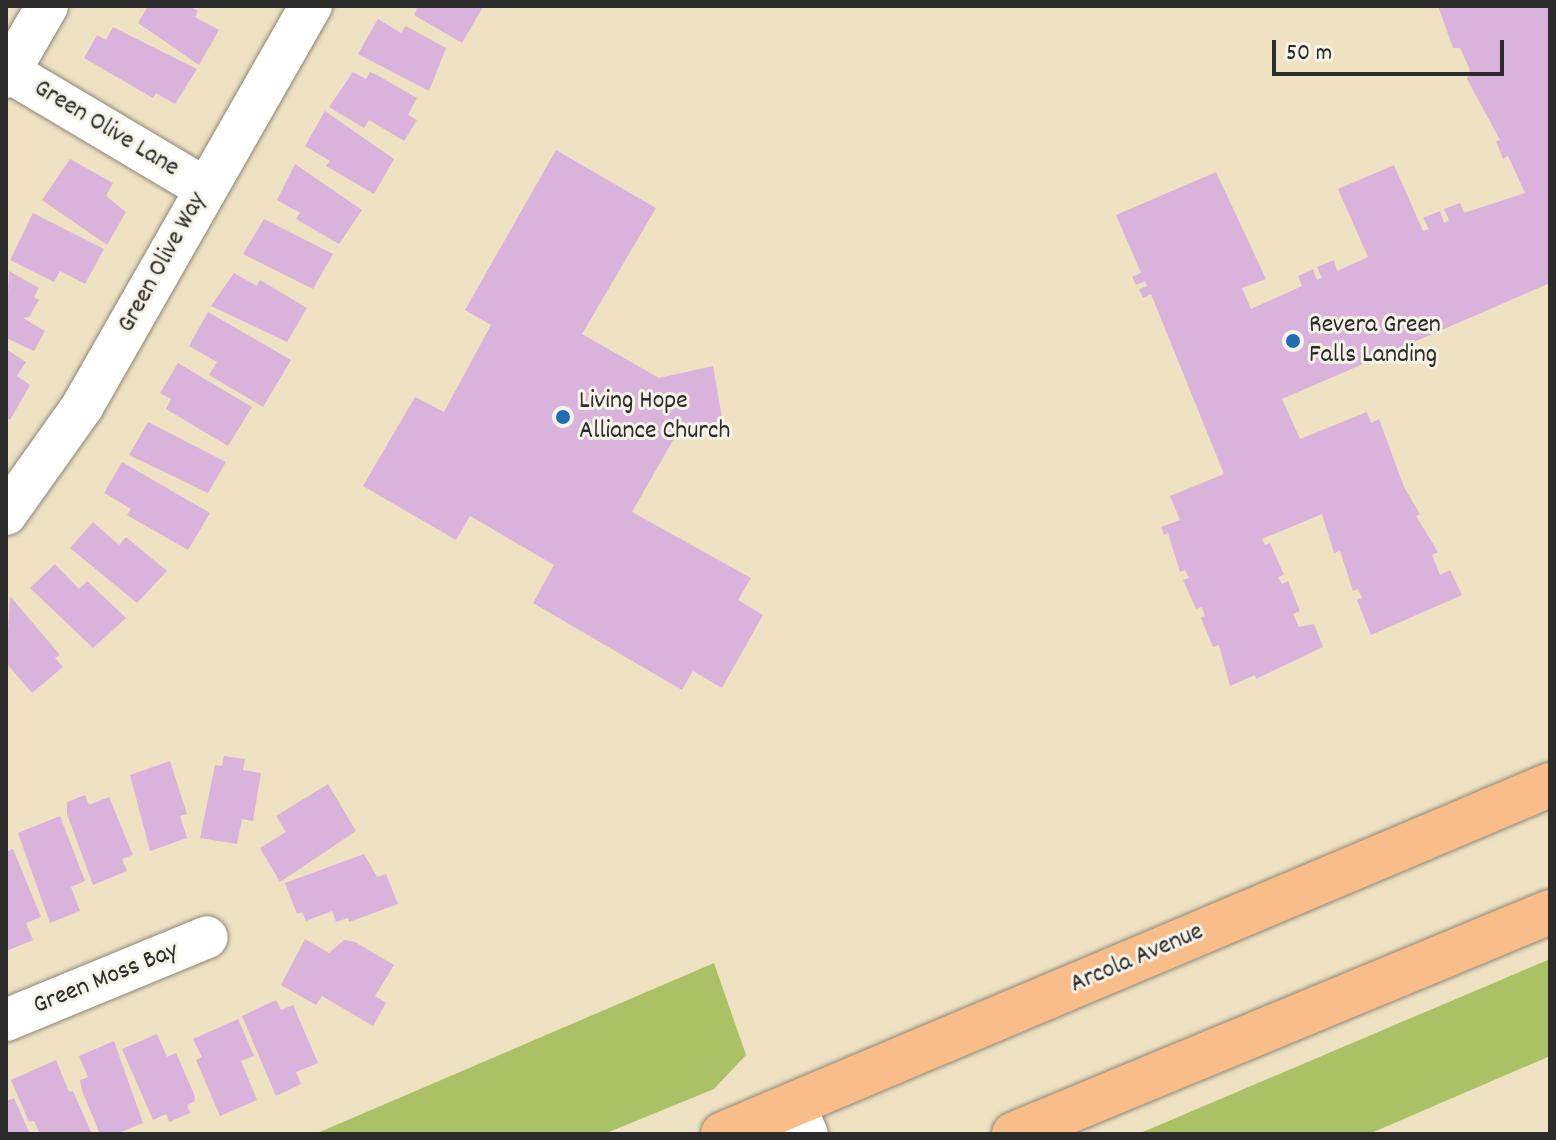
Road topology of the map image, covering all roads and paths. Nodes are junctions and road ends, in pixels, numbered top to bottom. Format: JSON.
{"nodes":[{"id":1,"x":47,"y":6,"type":"edge"},
{"id":2,"x":311,"y":6,"type":"edge"},
{"id":3,"x":7,"y":73,"type":"edge"},
{"id":4,"x":205,"y":188,"type":"junction"},
{"id":5,"x":6,"y":514,"type":"edge"},
{"id":6,"x":1550,"y":785,"type":"edge"},
{"id":7,"x":1550,"y":912,"type":"edge"},
{"id":8,"x":207,"y":937,"type":"dead end"},
{"id":9,"x":6,"y":1020,"type":"edge"},
{"id":10,"x":800,"y":1119,"type":"edge"},
{"id":11,"x":723,"y":1134,"type":"edge"},
{"id":12,"x":1014,"y":1134,"type":"edge"}],
"edges":[{"from":1,"to":3,"type":"street"},
{"from":2,"to":4,"type":"street","name":"Green Olive Way"},
{"from":3,"to":4,"type":"street","name":"Green Olive Lane"},
{"from":4,"to":5,"type":"street","name":"Green Olive Way"},
{"from":6,"to":10,"type":"main road","name":"Arcola Avenue"},
{"from":7,"to":12,"type":"main road"},
{"from":8,"to":9,"type":"street","name":"Green Moss Bay"},
{"from":10,"to":11,"type":"main road","name":"Arcola Avenue"}]}
